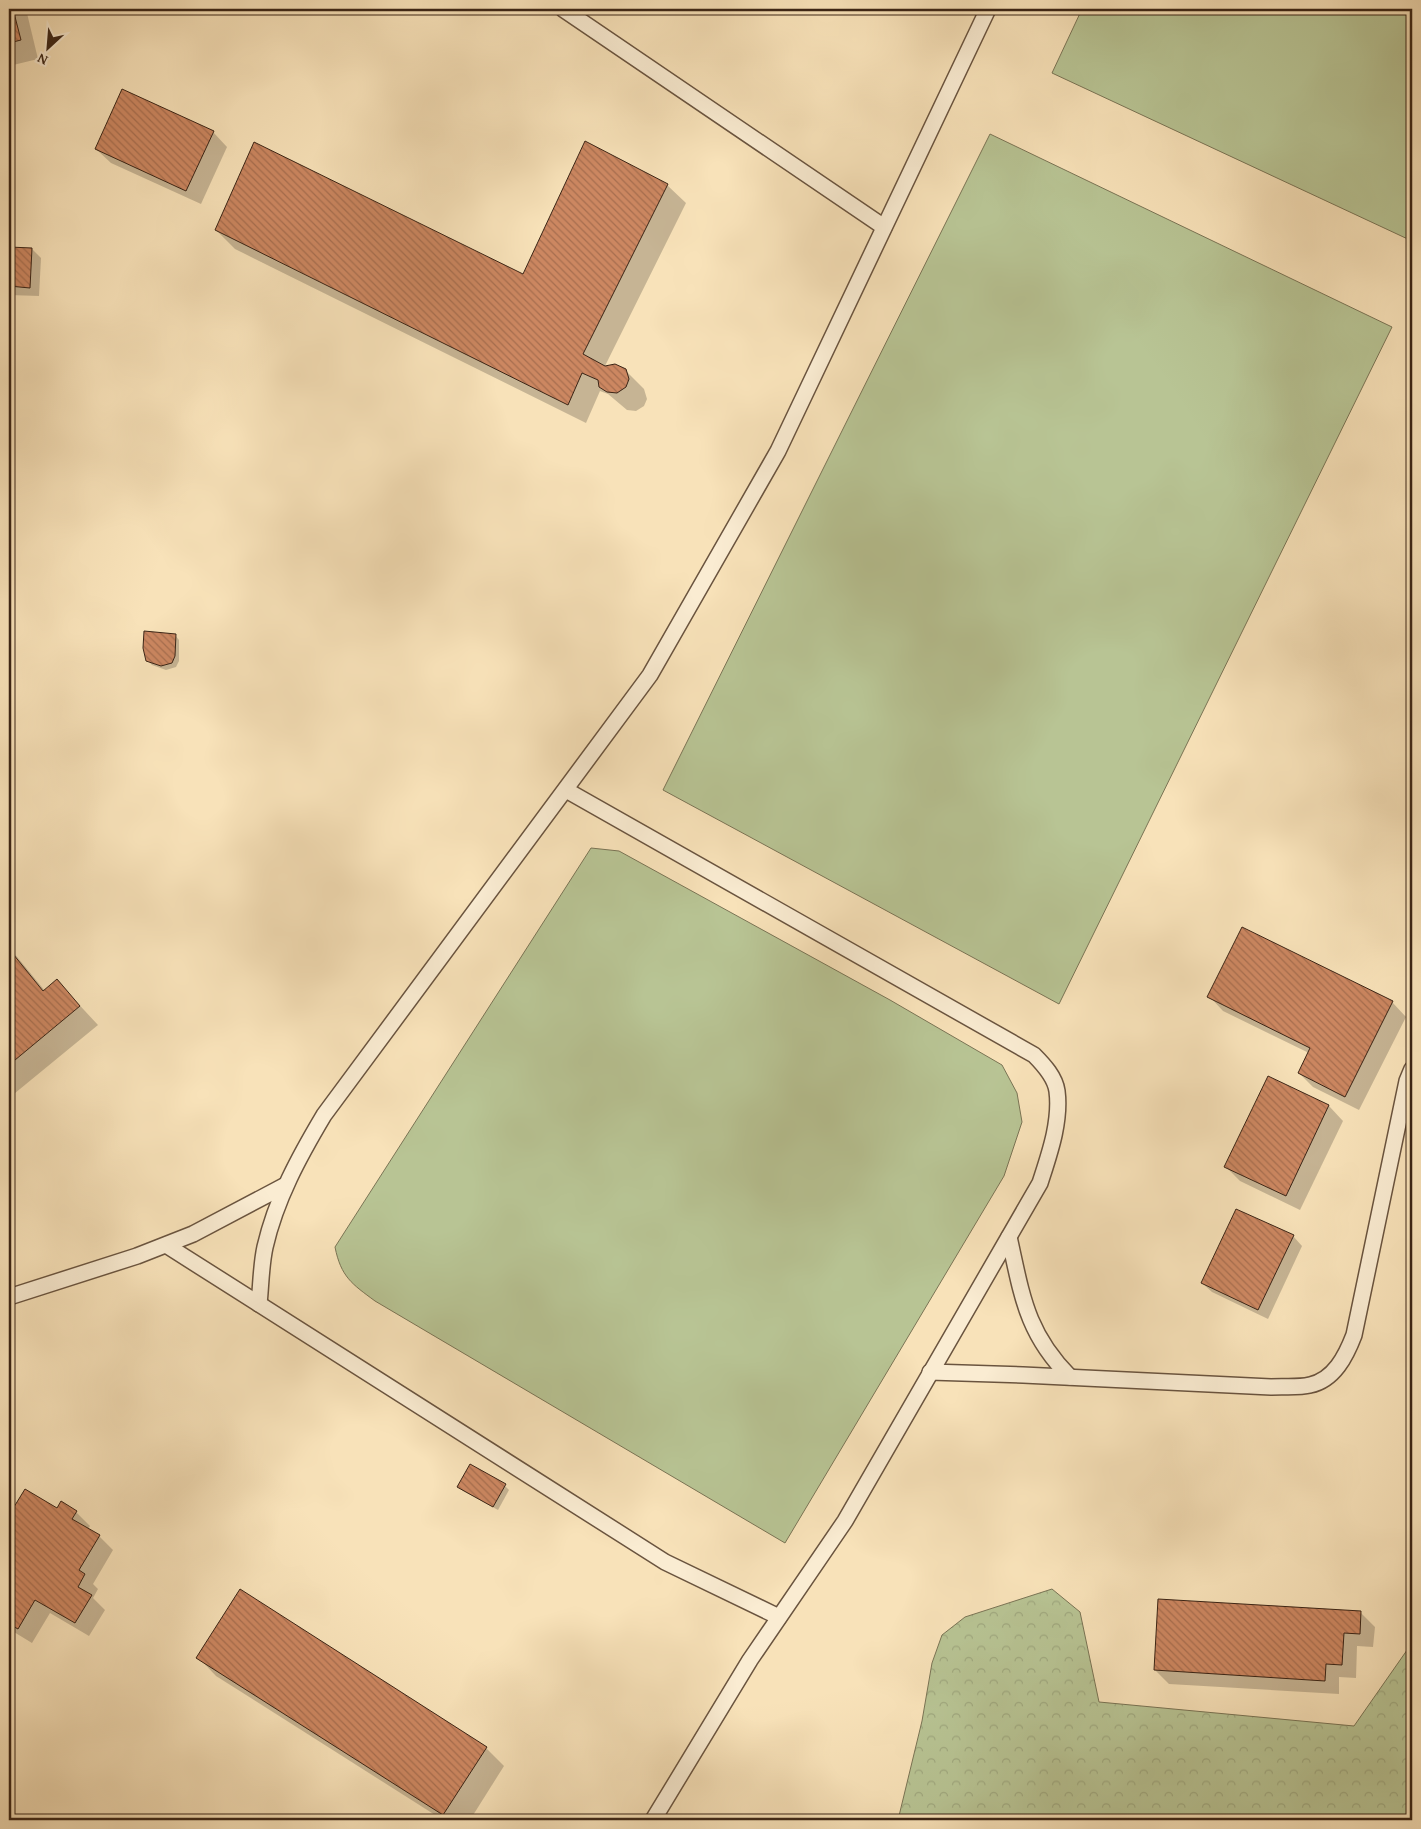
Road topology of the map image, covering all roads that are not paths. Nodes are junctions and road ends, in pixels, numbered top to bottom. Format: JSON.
{"nodes":[{"id":1,"x":563,"y":9,"type":"edge"},
{"id":2,"x":988,"y":9,"type":"edge"},
{"id":3,"x":884,"y":227,"type":"junction"},
{"id":4,"x":566,"y":790,"type":"junction"},
{"id":5,"x":1412,"y":1069,"type":"edge"},
{"id":6,"x":284,"y":1186,"type":"junction"},
{"id":7,"x":1009,"y":1237,"type":"junction"},
{"id":8,"x":166,"y":1245,"type":"junction"},
{"id":9,"x":9,"y":1297,"type":"edge"},
{"id":10,"x":259,"y":1304,"type":"junction"},
{"id":11,"x":930,"y":1372,"type":"junction"},
{"id":12,"x":1070,"y":1377,"type":"junction"},
{"id":13,"x":779,"y":1618,"type":"junction"},
{"id":14,"x":653,"y":1820,"type":"edge"}],
"edges":[{"from":1,"to":3,"type":"lane"},
{"from":2,"to":3,"type":"lane"},
{"from":3,"to":4,"type":"lane"},
{"from":4,"to":6,"type":"lane"},
{"from":4,"to":7,"type":"lane"},
{"from":5,"to":12,"type":"lane"},
{"from":6,"to":8,"type":"lane"},
{"from":6,"to":10,"type":"lane"},
{"from":7,"to":11,"type":"lane"},
{"from":7,"to":12,"type":"lane"},
{"from":8,"to":9,"type":"lane"},
{"from":8,"to":10,"type":"lane"},
{"from":10,"to":13,"type":"lane"},
{"from":11,"to":12,"type":"lane"},
{"from":11,"to":13,"type":"lane"},
{"from":13,"to":14,"type":"lane"}]}
